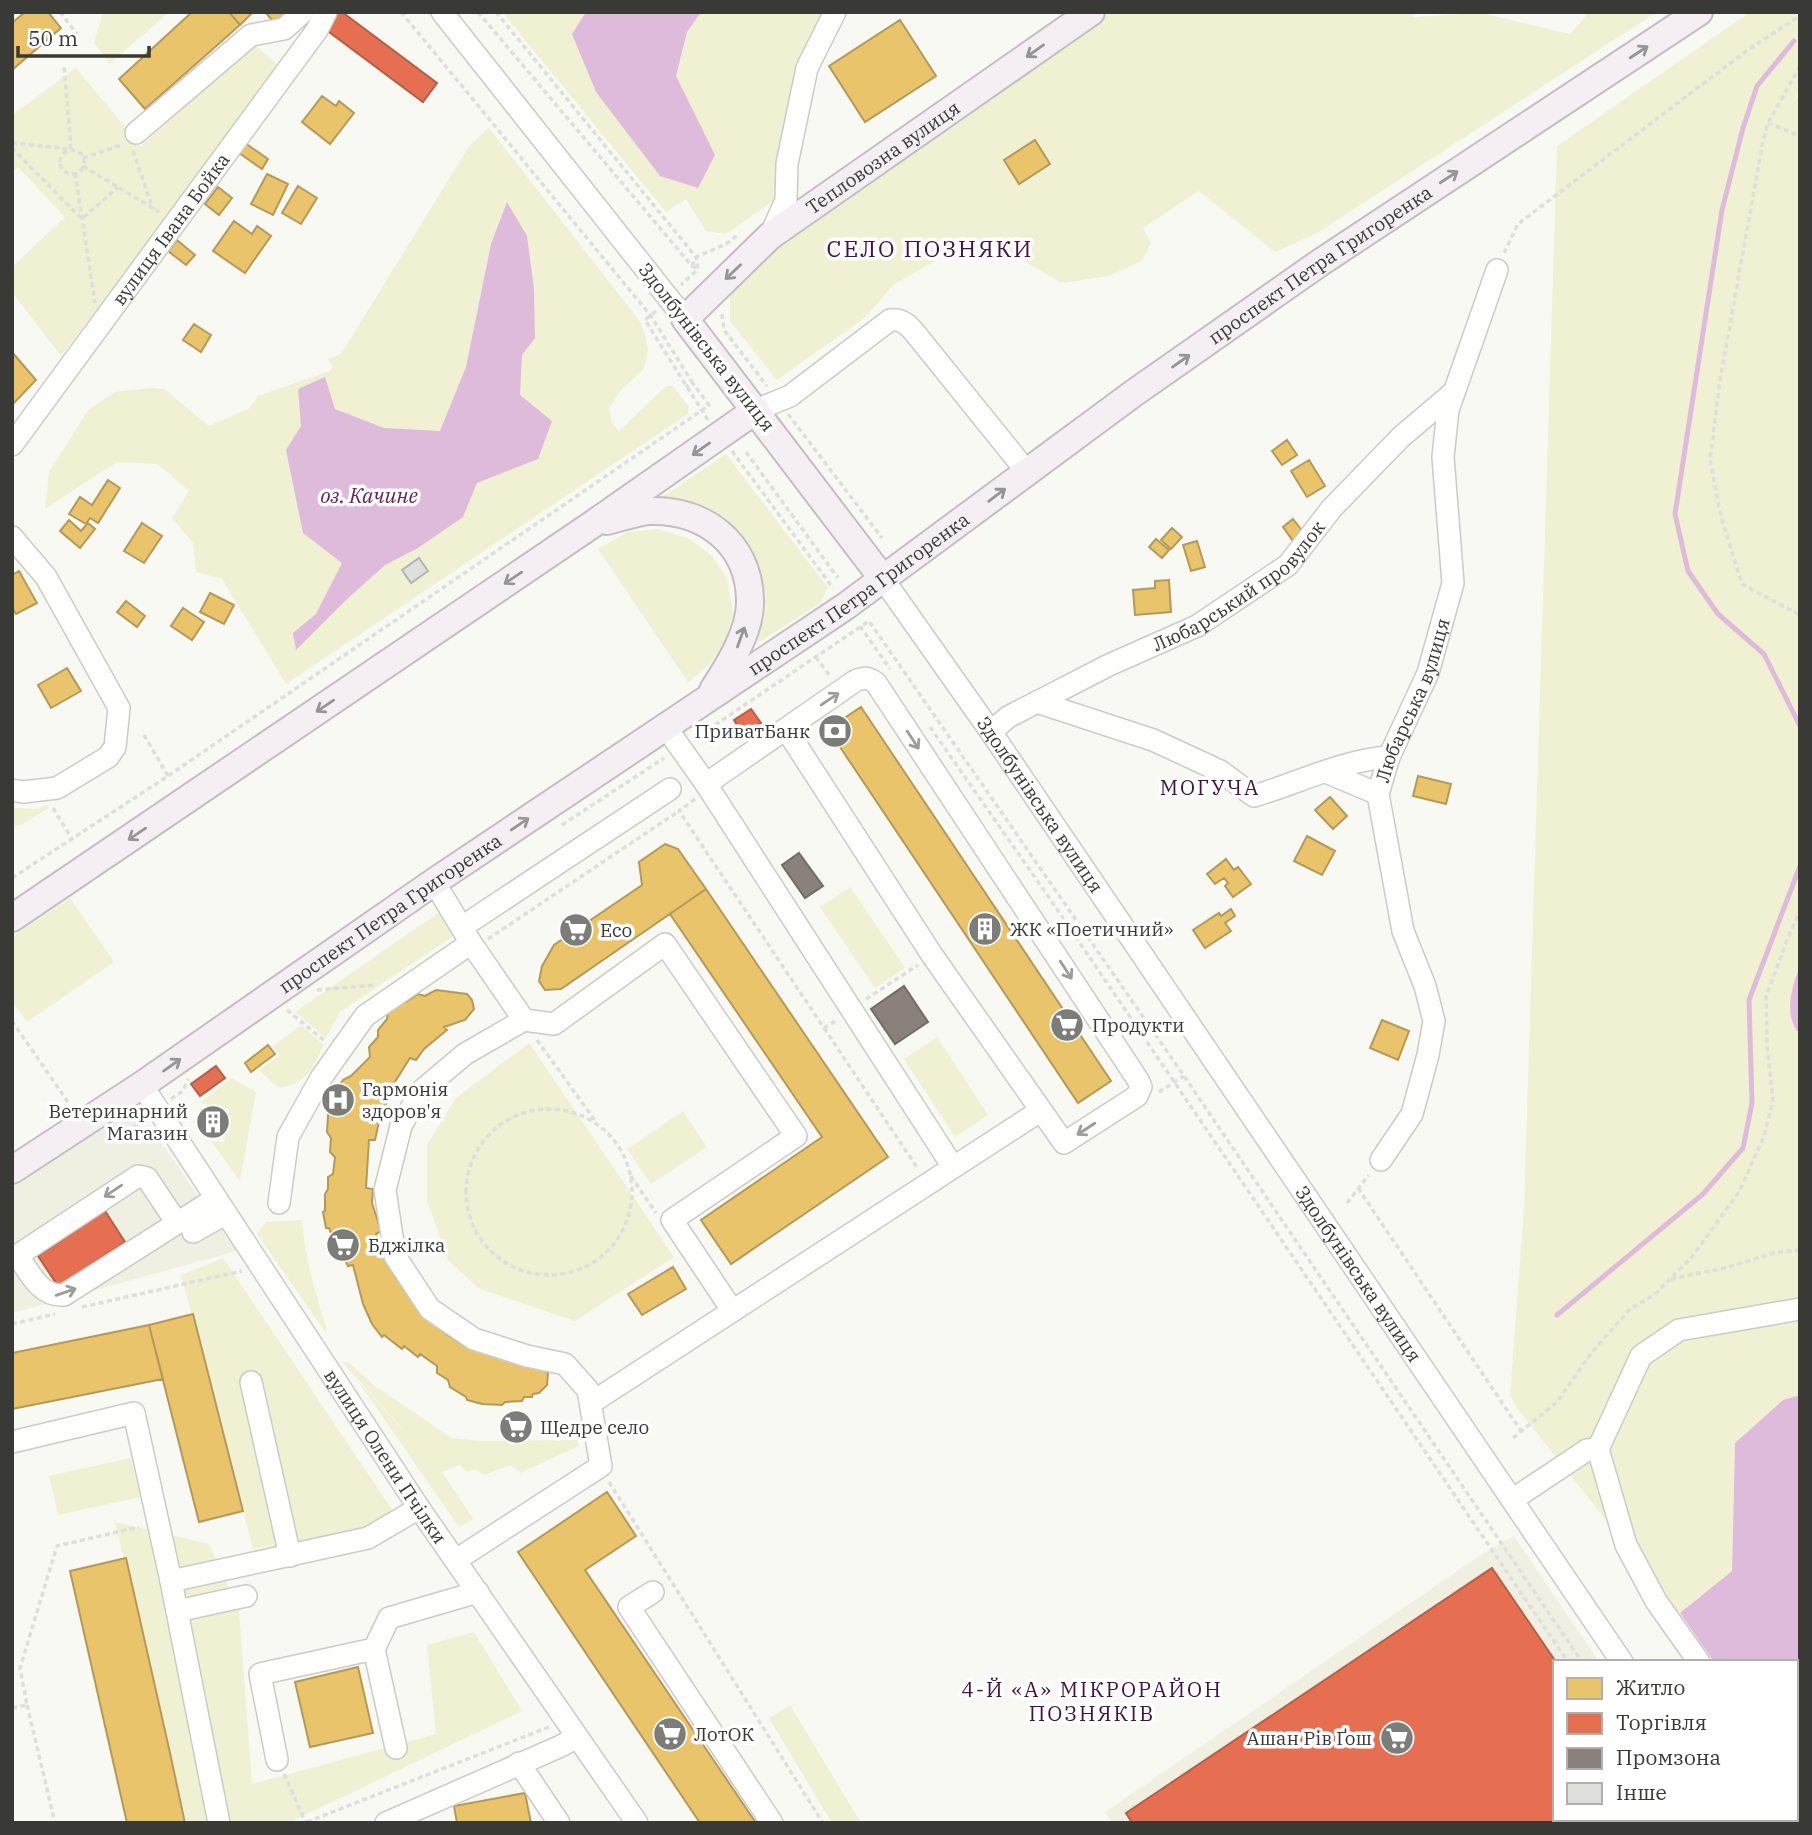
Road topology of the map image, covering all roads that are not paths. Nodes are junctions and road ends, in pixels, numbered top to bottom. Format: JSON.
{"nodes":[{"id":1,"x":303,"y":12,"type":"edge"},
{"id":2,"x":326,"y":12,"type":"edge"},
{"id":3,"x":442,"y":12,"type":"edge"},
{"id":4,"x":835,"y":12,"type":"edge"},
{"id":5,"x":1091,"y":12,"type":"edge"},
{"id":6,"x":1699,"y":12,"type":"edge"},
{"id":7,"x":136,"y":133,"type":"dead end"},
{"id":8,"x":758,"y":233,"type":"junction"},
{"id":9,"x":1497,"y":270,"type":"road end"},
{"id":10,"x":685,"y":319,"type":"junction"},
{"id":11,"x":1454,"y":393,"type":"junction"},
{"id":12,"x":767,"y":405,"type":"junction"},
{"id":13,"x":12,"y":445,"type":"edge"},
{"id":14,"x":1027,"y":472,"type":"junction"},
{"id":15,"x":590,"y":526,"type":"junction"},
{"id":16,"x":12,"y":537,"type":"edge"},
{"id":17,"x":883,"y":579,"type":"junction"},
{"id":18,"x":709,"y":697,"type":"junction"},
{"id":19,"x":1037,"y":702,"type":"junction"},
{"id":20,"x":665,"y":726,"type":"junction"},
{"id":21,"x":786,"y":729,"type":"junction"},
{"id":22,"x":991,"y":732,"type":"junction"},
{"id":23,"x":1389,"y":757,"type":"junction"},
{"id":24,"x":1326,"y":772,"type":"junction"},
{"id":25,"x":670,"y":789,"type":"dead end"},
{"id":26,"x":12,"y":790,"type":"edge"},
{"id":27,"x":702,"y":790,"type":"junction"},
{"id":28,"x":1378,"y":793,"type":"junction"},
{"id":29,"x":434,"y":882,"type":"junction"},
{"id":30,"x":12,"y":918,"type":"edge"},
{"id":31,"x":469,"y":939,"type":"junction"},
{"id":32,"x":524,"y":1020,"type":"junction"},
{"id":33,"x":142,"y":1086,"type":"junction"},
{"id":34,"x":1040,"y":1111,"type":"junction"},
{"id":35,"x":1381,"y":1160,"type":"road end"},
{"id":36,"x":953,"y":1167,"type":"junction"},
{"id":37,"x":12,"y":1170,"type":"edge"},
{"id":38,"x":279,"y":1203,"type":"dead end"},
{"id":39,"x":220,"y":1206,"type":"junction"},
{"id":40,"x":185,"y":1228,"type":"junction"},
{"id":41,"x":15,"y":1258,"type":"edge"},
{"id":42,"x":1800,"y":1309,"type":"edge"},
{"id":43,"x":732,"y":1310,"type":"junction"},
{"id":44,"x":251,"y":1382,"type":"dead end"},
{"id":45,"x":591,"y":1403,"type":"junction"},
{"id":46,"x":12,"y":1441,"type":"edge"},
{"id":47,"x":1598,"y":1449,"type":"junction"},
{"id":48,"x":1512,"y":1500,"type":"junction"},
{"id":49,"x":419,"y":1508,"type":"junction"},
{"id":50,"x":290,"y":1556,"type":"junction"},
{"id":51,"x":456,"y":1560,"type":"junction"},
{"id":52,"x":171,"y":1581,"type":"junction"},
{"id":53,"x":478,"y":1592,"type":"junction"},
{"id":54,"x":653,"y":1592,"type":"dead end"},
{"id":55,"x":246,"y":1596,"type":"dead end"},
{"id":56,"x":177,"y":1611,"type":"junction"},
{"id":57,"x":374,"y":1649,"type":"junction"},
{"id":58,"x":1621,"y":1660,"type":"edge"},
{"id":59,"x":1698,"y":1660,"type":"edge"},
{"id":60,"x":576,"y":1737,"type":"junction"},
{"id":61,"x":396,"y":1748,"type":"dead end"},
{"id":62,"x":277,"y":1760,"type":"road end"},
{"id":63,"x":519,"y":1763,"type":"junction"},
{"id":64,"x":219,"y":1823,"type":"edge"},
{"id":65,"x":386,"y":1823,"type":"edge"},
{"id":66,"x":559,"y":1823,"type":"edge"},
{"id":67,"x":637,"y":1823,"type":"edge"},
{"id":68,"x":772,"y":1823,"type":"edge"}],
"edges":[{"from":1,"to":7,"type":"street"},
{"from":2,"to":13,"type":"street","name":"вулиця Івана Бойка"},
{"from":3,"to":10,"type":"street","name":"Здолбунівська вулиця"},
{"from":4,"to":8,"type":"street"},
{"from":5,"to":8,"type":"main road","name":"Тепловозна вулиця","one_way":true},
{"from":14,"to":6,"type":"main road","name":"проспект Петра Григоренка","one_way":true},
{"from":8,"to":10,"type":"main road","name":"Тепловозна вулиця","one_way":true},
{"from":9,"to":11,"type":"street","name":"Любарська вулиця"},
{"from":10,"to":12,"type":"main road","name":"Здолбунівська вулиця"},
{"from":11,"to":19,"type":"street","name":"Любарський провулок"},
{"from":11,"to":23,"type":"street","name":"Любарська вулиця"},
{"from":12,"to":14,"type":"street"},
{"from":12,"to":15,"type":"main road","one_way":true},
{"from":12,"to":17,"type":"main road","name":"Здолбунівська вулиця"},
{"from":17,"to":14,"type":"main road","name":"проспект Петра Григоренка","one_way":true},
{"from":18,"to":15,"type":"main road","one_way":true},
{"from":15,"to":30,"type":"main road","one_way":true},
{"from":16,"to":26,"type":"street"},
{"from":17,"to":18,"type":"main road","name":"проспект Петра Григоренка"},
{"from":17,"to":22,"type":"street","name":"Здолбунівська вулиця"},
{"from":18,"to":20,"type":"main road","name":"проспект Петра Григоренка"},
{"from":19,"to":22,"type":"street","name":"Любарський провулок"},
{"from":19,"to":24,"type":"street"},
{"from":20,"to":27,"type":"street"},
{"from":29,"to":20,"type":"main road","name":"проспект Петра Григоренка","one_way":true},
{"from":21,"to":27,"type":"street"},
{"from":21,"to":34,"type":"street"},
{"from":21,"to":34,"type":"street","one_way":true},
{"from":22,"to":48,"type":"street","name":"Здолбунівська вулиця"},
{"from":23,"to":24,"type":"street"},
{"from":23,"to":28,"type":"street","name":"Любарська вулиця"},
{"from":24,"to":28,"type":"street"},
{"from":25,"to":31,"type":"street"},
{"from":27,"to":36,"type":"street"},
{"from":28,"to":35,"type":"street","name":"Любарська вулиця"},
{"from":29,"to":31,"type":"street"},
{"from":33,"to":29,"type":"main road","name":"проспект Петра Григоренка","one_way":true},
{"from":31,"to":32,"type":"street"},
{"from":31,"to":38,"type":"street"},
{"from":32,"to":43,"type":"street"},
{"from":32,"to":45,"type":"street"},
{"from":33,"to":37,"type":"main road","name":"проспект Петра Григоренка"},
{"from":33,"to":39,"type":"street","name":"вулиця Олени Пчілки"},
{"from":34,"to":36,"type":"street"},
{"from":36,"to":43,"type":"street"},
{"from":39,"to":40,"type":"street"},
{"from":39,"to":49,"type":"street","name":"вулиця Олени Пчілки"},
{"from":41,"to":40,"type":"street","one_way":true},
{"from":40,"to":41,"type":"street","one_way":true},
{"from":42,"to":47,"type":"street"},
{"from":43,"to":45,"type":"street"},
{"from":44,"to":50,"type":"street"},
{"from":45,"to":51,"type":"street"},
{"from":46,"to":52,"type":"street"},
{"from":47,"to":48,"type":"street"},
{"from":47,"to":59,"type":"street"},
{"from":48,"to":58,"type":"street","name":"Здолбунівська вулиця"},
{"from":49,"to":50,"type":"street"},
{"from":49,"to":51,"type":"street","name":"вулиця Олени Пчілки"},
{"from":50,"to":52,"type":"street"},
{"from":51,"to":53,"type":"street","name":"вулиця Олени Пчілки"},
{"from":52,"to":56,"type":"street"},
{"from":53,"to":57,"type":"street"},
{"from":53,"to":60,"type":"street","name":"вулиця Олени Пчілки"},
{"from":54,"to":68,"type":"street"},
{"from":55,"to":56,"type":"street"},
{"from":56,"to":64,"type":"street"},
{"from":57,"to":61,"type":"street"},
{"from":57,"to":62,"type":"street"},
{"from":60,"to":63,"type":"street"},
{"from":60,"to":67,"type":"street","name":"вулиця Олени Пчілки"},
{"from":63,"to":65,"type":"street"},
{"from":63,"to":66,"type":"street"}]}
